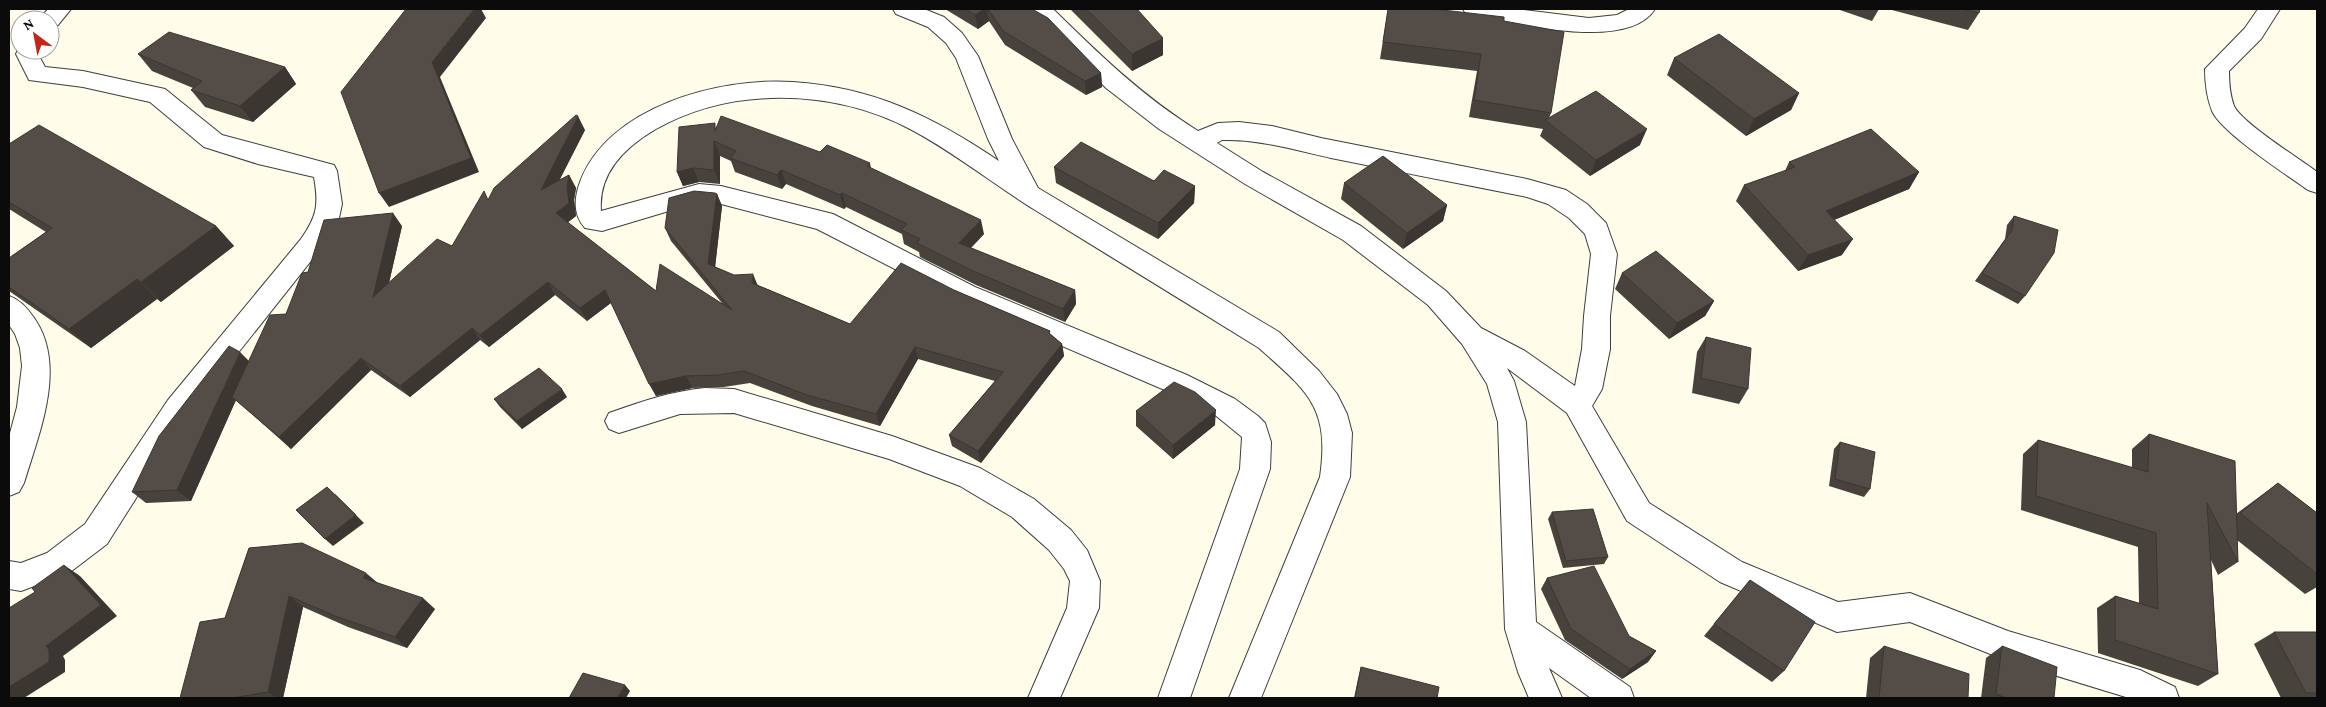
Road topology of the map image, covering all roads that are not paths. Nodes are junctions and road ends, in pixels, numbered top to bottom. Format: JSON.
{"nodes":[{"id":1,"x":904,"y":9,"type":"edge"},
{"id":2,"x":1040,"y":9,"type":"edge"},
{"id":3,"x":1474,"y":9,"type":"edge"},
{"id":4,"x":1644,"y":9,"type":"edge"},
{"id":5,"x":2269,"y":9,"type":"edge"},
{"id":6,"x":29,"y":60,"type":"edge"},
{"id":7,"x":1197,"y":142,"type":"junction"},
{"id":8,"x":2317,"y":184,"type":"edge"},
{"id":9,"x":1029,"y":194,"type":"junction"},
{"id":10,"x":9,"y":307,"type":"edge"},
{"id":11,"x":1472,"y":336,"type":"junction"},
{"id":12,"x":1577,"y":405,"type":"junction"},
{"id":13,"x":619,"y":421,"type":"dead end"},
{"id":14,"x":9,"y":484,"type":"edge"},
{"id":15,"x":9,"y":575,"type":"edge"},
{"id":16,"x":1521,"y":629,"type":"junction"},
{"id":17,"x":1044,"y":698,"type":"edge"},
{"id":18,"x":1174,"y":698,"type":"edge"},
{"id":19,"x":1244,"y":698,"type":"edge"},
{"id":20,"x":1546,"y":698,"type":"edge"},
{"id":21,"x":1618,"y":698,"type":"edge"},
{"id":22,"x":2163,"y":698,"type":"edge"}],
"edges":[{"from":1,"to":9,"type":"street"},
{"from":2,"to":7,"type":"street"},
{"from":3,"to":4,"type":"street"},
{"from":5,"to":8,"type":"street"},
{"from":6,"to":15,"type":"street"},
{"from":7,"to":11,"type":"street"},
{"from":7,"to":12,"type":"street"},
{"from":9,"to":18,"type":"street"},
{"from":9,"to":19,"type":"street"},
{"from":10,"to":14,"type":"street"},
{"from":11,"to":12,"type":"street"},
{"from":11,"to":16,"type":"street"},
{"from":12,"to":22,"type":"street"},
{"from":13,"to":17,"type":"street"},
{"from":16,"to":20,"type":"street"},
{"from":16,"to":21,"type":"street"}]}
